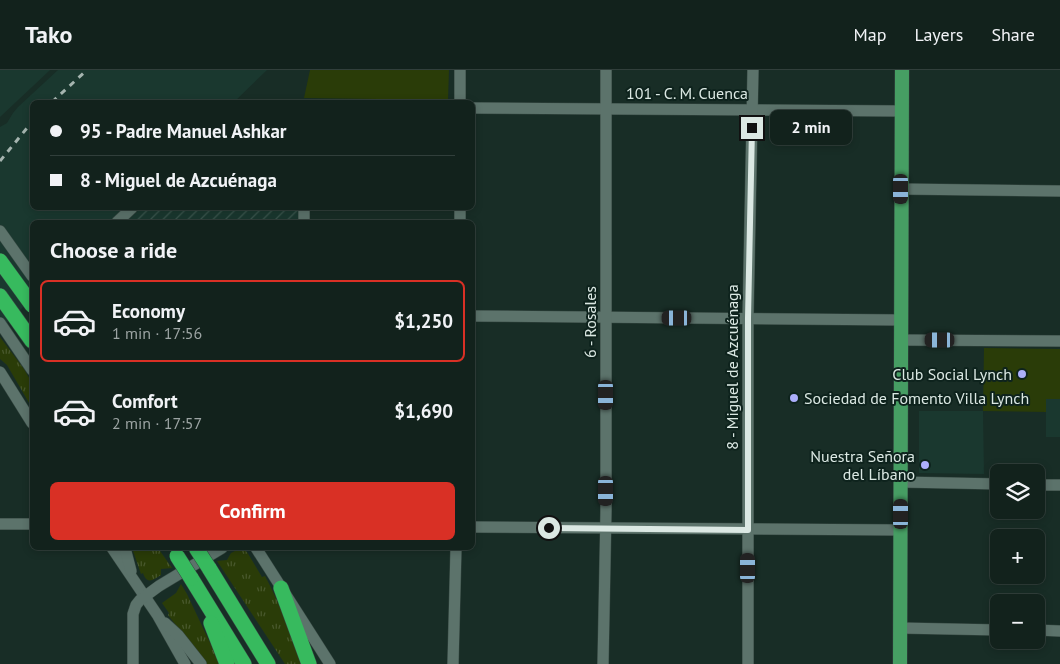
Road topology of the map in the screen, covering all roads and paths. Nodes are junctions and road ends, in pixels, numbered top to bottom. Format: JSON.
{"nodes":[{"id":1,"x":460,"y":70,"type":"edge"},
{"id":2,"x":606,"y":70,"type":"edge"},
{"id":3,"x":753,"y":70,"type":"edge"},
{"id":4,"x":902,"y":70,"type":"edge"},
{"id":5,"x":460,"y":100,"type":"edge"},
{"id":6,"x":475,"y":108,"type":"edge"},
{"id":7,"x":605,"y":109,"type":"junction"},
{"id":8,"x":753,"y":109,"type":"junction"},
{"id":9,"x":902,"y":111,"type":"junction"},
{"id":10,"x":901,"y":189,"type":"junction"},
{"id":11,"x":1060,"y":190,"type":"edge"},
{"id":12,"x":130,"y":210,"type":"edge"},
{"id":13,"x":119,"y":220,"type":"edge"},
{"id":14,"x":0,"y":231,"type":"edge"},
{"id":15,"x":0,"y":261,"type":"edge"},
{"id":16,"x":30,"y":273,"type":"edge"},
{"id":17,"x":0,"y":296,"type":"edge"},
{"id":18,"x":30,"y":301,"type":"edge"},
{"id":19,"x":475,"y":316,"type":"edge"},
{"id":20,"x":606,"y":318,"type":"junction"},
{"id":21,"x":748,"y":318,"type":"junction"},
{"id":22,"x":900,"y":320,"type":"junction"},
{"id":23,"x":2,"y":326,"type":"edge"},
{"id":24,"x":30,"y":337,"type":"edge"},
{"id":25,"x":900,"y":340,"type":"junction"},
{"id":26,"x":1060,"y":341,"type":"edge"},
{"id":27,"x":30,"y":367,"type":"edge"},
{"id":28,"x":0,"y":372,"type":"edge"},
{"id":29,"x":30,"y":420,"type":"edge"},
{"id":30,"x":901,"y":482,"type":"junction"},
{"id":31,"x":990,"y":484,"type":"edge"},
{"id":32,"x":1045,"y":485,"type":"edge"},
{"id":33,"x":1060,"y":485,"type":"edge"},
{"id":34,"x":0,"y":524,"type":"edge"},
{"id":35,"x":30,"y":524,"type":"edge"},
{"id":36,"x":475,"y":526,"type":"edge"},
{"id":37,"x":606,"y":528,"type":"junction"},
{"id":38,"x":748,"y":530,"type":"junction"},
{"id":39,"x":901,"y":530,"type":"junction"},
{"id":40,"x":113,"y":550,"type":"edge"},
{"id":41,"x":125,"y":550,"type":"edge"},
{"id":42,"x":197,"y":550,"type":"edge"},
{"id":43,"x":219,"y":550,"type":"edge"},
{"id":44,"x":257,"y":550,"type":"edge"},
{"id":45,"x":456,"y":550,"type":"edge"},
{"id":46,"x":174,"y":552,"type":"edge"},
{"id":47,"x":134,"y":582,"type":"junction"},
{"id":48,"x":281,"y":588,"type":"junction"},
{"id":49,"x":144,"y":596,"type":"junction"},
{"id":50,"x":202,"y":596,"type":"junction"},
{"id":51,"x":158,"y":616,"type":"junction"},
{"id":52,"x":900,"y":628,"type":"junction"},
{"id":53,"x":990,"y":630,"type":"edge"},
{"id":54,"x":1045,"y":630,"type":"edge"},
{"id":55,"x":1060,"y":631,"type":"edge"},
{"id":56,"x":133,"y":664,"type":"edge"},
{"id":57,"x":185,"y":664,"type":"edge"},
{"id":58,"x":201,"y":664,"type":"edge"},
{"id":59,"x":227,"y":664,"type":"edge"},
{"id":60,"x":244,"y":664,"type":"edge"},
{"id":61,"x":268,"y":664,"type":"edge"},
{"id":62,"x":310,"y":664,"type":"edge"},
{"id":63,"x":330,"y":664,"type":"edge"},
{"id":64,"x":453,"y":664,"type":"edge"},
{"id":65,"x":603,"y":664,"type":"edge"},
{"id":66,"x":748,"y":664,"type":"edge"},
{"id":67,"x":900,"y":664,"type":"edge"}],
"edges":[{"from":1,"to":5,"type":"street"},
{"from":2,"to":7,"type":"street","name":"6 - Rosales"},
{"from":3,"to":8,"type":"street","name":"8 - Miguel de Azcuénaga"},
{"from":4,"to":9,"type":"main road"},
{"from":6,"to":7,"type":"street","name":"101 - C. M. Cuenca"},
{"from":7,"to":8,"type":"street","name":"101 - C. M. Cuenca"},
{"from":7,"to":20,"type":"street","name":"6 - Rosales"},
{"from":8,"to":9,"type":"street","name":"101 - C. M. Cuenca"},
{"from":8,"to":21,"type":"street","name":"8 - Miguel de Azcuénaga"},
{"from":9,"to":10,"type":"main road"},
{"from":10,"to":11,"type":"street"},
{"from":10,"to":22,"type":"main road"},
{"from":12,"to":13,"type":"street"},
{"from":14,"to":16,"type":"street"},
{"from":15,"to":18,"type":"highway"},
{"from":17,"to":24,"type":"highway"},
{"from":19,"to":20,"type":"street"},
{"from":20,"to":21,"type":"street"},
{"from":20,"to":37,"type":"street","name":"6 - Rosales"},
{"from":21,"to":22,"type":"street"},
{"from":21,"to":38,"type":"street","name":"8 - Miguel de Azcuénaga"},
{"from":22,"to":25,"type":"main road"},
{"from":23,"to":27,"type":"street"},
{"from":25,"to":26,"type":"street"},
{"from":25,"to":30,"type":"main road"},
{"from":28,"to":29,"type":"street"},
{"from":30,"to":31,"type":"street"},
{"from":30,"to":39,"type":"main road"},
{"from":32,"to":33,"type":"street"},
{"from":34,"to":35,"type":"street"},
{"from":36,"to":37,"type":"street"},
{"from":37,"to":38,"type":"street"},
{"from":37,"to":65,"type":"street","name":"6 - Rosales"},
{"from":38,"to":39,"type":"street"},
{"from":38,"to":66,"type":"street","name":"8 - Miguel de Azcuénaga"},
{"from":39,"to":52,"type":"main road"},
{"from":40,"to":47,"type":"street"},
{"from":41,"to":47,"type":"street"},
{"from":42,"to":61,"type":"highway","bridge":true},
{"from":43,"to":49,"type":"street"},
{"from":44,"to":48,"type":"street"},
{"from":45,"to":64,"type":"street"},
{"from":46,"to":50,"type":"highway","bridge":true},
{"from":47,"to":49,"type":"street"},
{"from":48,"to":62,"type":"highway"},
{"from":48,"to":63,"type":"street"},
{"from":49,"to":51,"type":"street"},
{"from":49,"to":56,"type":"street"},
{"from":50,"to":59,"type":"highway"},
{"from":50,"to":60,"type":"highway"},
{"from":51,"to":57,"type":"street"},
{"from":51,"to":58,"type":"street"},
{"from":52,"to":53,"type":"street"},
{"from":52,"to":67,"type":"main road"},
{"from":54,"to":55,"type":"street"}]}
